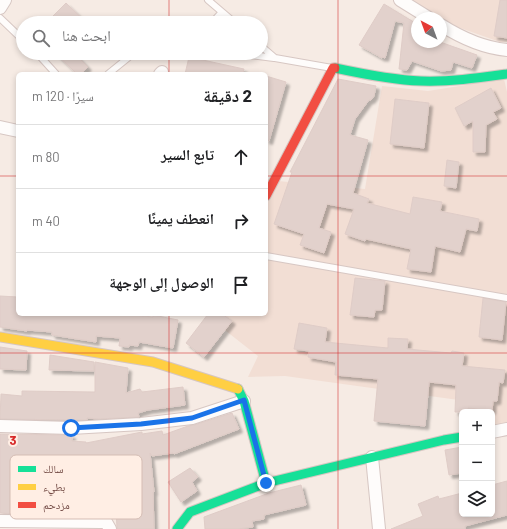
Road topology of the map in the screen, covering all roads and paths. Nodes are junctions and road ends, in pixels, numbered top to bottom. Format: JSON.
{"nodes":[{"id":1,"x":6,"y":0,"type":"edge"},
{"id":2,"x":208,"y":0,"type":"edge"},
{"id":3,"x":400,"y":0,"type":"edge"},
{"id":4,"x":0,"y":8,"type":"edge"},
{"id":5,"x":222,"y":12,"type":"junction"},
{"id":6,"x":420,"y":12,"type":"edge"},
{"id":7,"x":218,"y":16,"type":"edge"},
{"id":8,"x":227,"y":16,"type":"edge"},
{"id":9,"x":0,"y":18,"type":"edge"},
{"id":10,"x":447,"y":28,"type":"edge"},
{"id":11,"x":16,"y":33,"type":"edge"},
{"id":12,"x":507,"y":50,"type":"edge"},
{"id":13,"x":268,"y":52,"type":"edge"},
{"id":14,"x":268,"y":57,"type":"edge"},
{"id":15,"x":275,"y":58,"type":"junction"},
{"id":16,"x":43,"y":60,"type":"edge"},
{"id":17,"x":125,"y":60,"type":"edge"},
{"id":18,"x":334,"y":68,"type":"junction"},
{"id":19,"x":54,"y":72,"type":"edge"},
{"id":20,"x":110,"y":72,"type":"edge"},
{"id":21,"x":507,"y":74,"type":"edge"},
{"id":22,"x":0,"y":127,"type":"edge"},
{"id":23,"x":16,"y":131,"type":"edge"},
{"id":24,"x":268,"y":191,"type":"edge"},
{"id":25,"x":268,"y":256,"type":"edge"},
{"id":26,"x":507,"y":298,"type":"edge"},
{"id":27,"x":0,"y":337,"type":"edge"},
{"id":28,"x":244,"y":400,"type":"junction"},
{"id":29,"x":0,"y":426,"type":"edge"},
{"id":30,"x":507,"y":429,"type":"edge"},
{"id":31,"x":495,"y":431,"type":"edge"},
{"id":32,"x":459,"y":438,"type":"edge"},
{"id":33,"x":372,"y":457,"type":"junction"},
{"id":34,"x":266,"y":483,"type":"junction"},
{"id":35,"x":8,"y":524,"type":"edge"},
{"id":36,"x":110,"y":529,"type":"edge"},
{"id":37,"x":177,"y":529,"type":"edge"},
{"id":38,"x":379,"y":529,"type":"edge"}],
"edges":[{"from":1,"to":4,"type":"street"},
{"from":2,"to":5,"type":"lane"},
{"from":3,"to":6,"type":"street"},
{"from":5,"to":7,"type":"lane"},
{"from":5,"to":8,"type":"lane"},
{"from":9,"to":11,"type":"lane"},
{"from":10,"to":12,"type":"street"},
{"from":13,"to":15,"type":"lane"},
{"from":14,"to":15,"type":"lane"},
{"from":15,"to":18,"type":"lane"},
{"from":16,"to":19,"type":"lane"},
{"from":17,"to":20,"type":"lane"},
{"from":18,"to":21,"type":"street"},
{"from":18,"to":24,"type":"street"},
{"from":22,"to":23,"type":"street"},
{"from":25,"to":26,"type":"lane"},
{"from":27,"to":28,"type":"street"},
{"from":28,"to":29,"type":"street"},
{"from":28,"to":34,"type":"street"},
{"from":30,"to":31,"type":"street"},
{"from":32,"to":33,"type":"street"},
{"from":33,"to":34,"type":"street"},
{"from":33,"to":38,"type":"street"},
{"from":34,"to":37,"type":"street"},
{"from":35,"to":36,"type":"street"}]}
